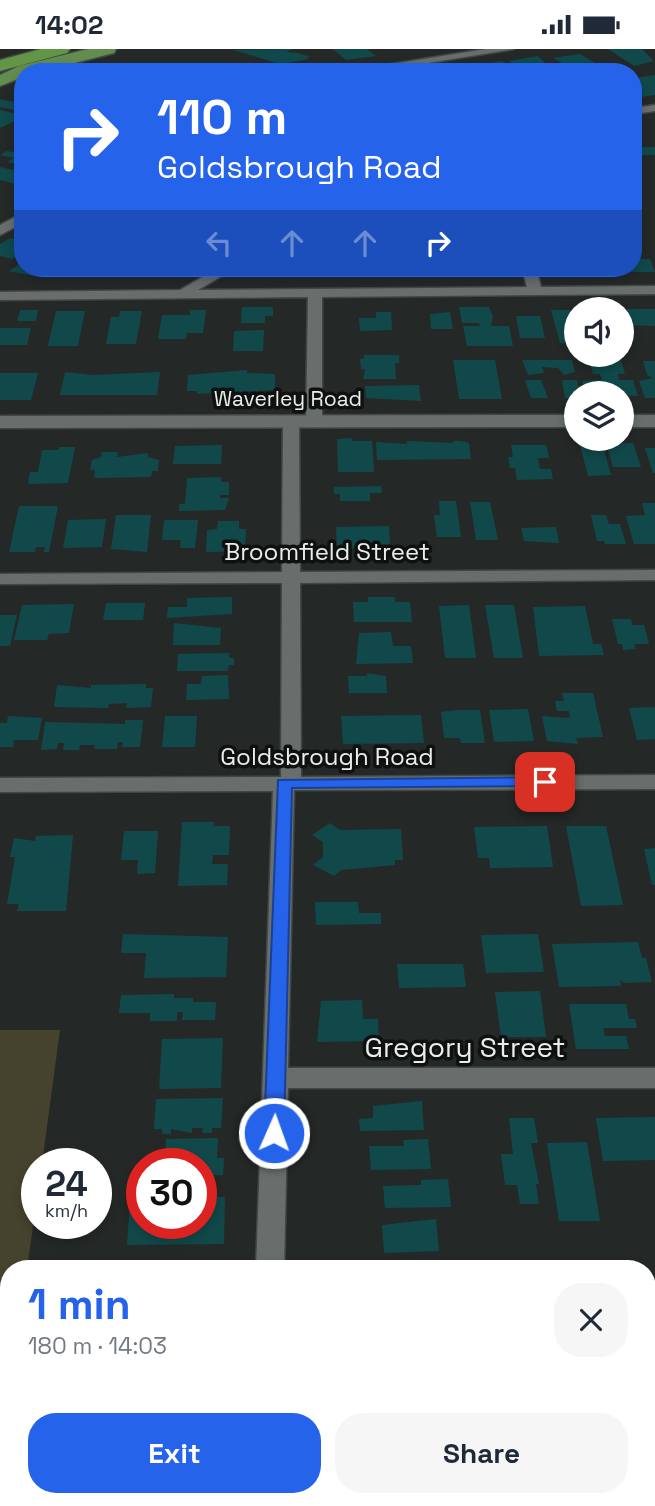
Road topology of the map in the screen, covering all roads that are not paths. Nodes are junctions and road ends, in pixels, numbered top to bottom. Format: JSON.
{"nodes":[{"id":1,"x":25,"y":49,"type":"edge"},
{"id":2,"x":61,"y":49,"type":"edge"},
{"id":3,"x":108,"y":49,"type":"edge"},
{"id":4,"x":509,"y":49,"type":"edge"},
{"id":5,"x":0,"y":57,"type":"edge"},
{"id":6,"x":53,"y":63,"type":"edge"},
{"id":7,"x":411,"y":63,"type":"edge"},
{"id":8,"x":0,"y":66,"type":"edge"},
{"id":9,"x":198,"y":277,"type":"edge"},
{"id":10,"x":211,"y":277,"type":"edge"},
{"id":11,"x":531,"y":277,"type":"edge"},
{"id":12,"x":189,"y":289,"type":"junction"},
{"id":13,"x":655,"y":290,"type":"edge"},
{"id":14,"x":535,"y":291,"type":"junction"},
{"id":15,"x":315,"y":292,"type":"junction"},
{"id":16,"x":0,"y":296,"type":"edge"},
{"id":17,"x":564,"y":421,"type":"edge"},
{"id":18,"x":634,"y":421,"type":"edge"},
{"id":19,"x":655,"y":421,"type":"edge"},
{"id":20,"x":0,"y":422,"type":"edge"},
{"id":21,"x":291,"y":422,"type":"junction"},
{"id":22,"x":314,"y":422,"type":"junction"},
{"id":23,"x":655,"y":575,"type":"edge"},
{"id":24,"x":290,"y":577,"type":"junction"},
{"id":25,"x":0,"y":579,"type":"edge"},
{"id":26,"x":655,"y":782,"type":"edge"},
{"id":27,"x":287,"y":783,"type":"junction"},
{"id":28,"x":0,"y":785,"type":"edge"},
{"id":29,"x":275,"y":1078,"type":"junction"},
{"id":30,"x":655,"y":1078,"type":"edge"},
{"id":31,"x":270,"y":1260,"type":"edge"}],
"edges":[{"from":1,"to":5,"type":"highway"},
{"from":2,"to":8,"type":"highway"},
{"from":3,"to":6,"type":"main road"},
{"from":4,"to":7,"type":"street"},
{"from":9,"to":12,"type":"street"},
{"from":10,"to":12,"type":"street"},
{"from":11,"to":14,"type":"street"},
{"from":12,"to":15,"type":"street"},
{"from":12,"to":16,"type":"street"},
{"from":13,"to":14,"type":"street"},
{"from":14,"to":15,"type":"street"},
{"from":15,"to":22,"type":"street"},
{"from":17,"to":22,"type":"street","name":"Waverley Road"},
{"from":18,"to":19,"type":"street"},
{"from":20,"to":21,"type":"street","name":"Waverley Road"},
{"from":21,"to":22,"type":"street","name":"Waverley Road"},
{"from":21,"to":24,"type":"street"},
{"from":23,"to":24,"type":"street","name":"Broomfield Street"},
{"from":24,"to":25,"type":"street","name":"Broomfield Street"},
{"from":24,"to":27,"type":"street"},
{"from":26,"to":27,"type":"street","name":"Goldsbrough Road"},
{"from":27,"to":28,"type":"street","name":"Goldsbrough Road"},
{"from":27,"to":29,"type":"street"},
{"from":29,"to":30,"type":"street","name":"Gregory Street"},
{"from":29,"to":31,"type":"street"}]}
